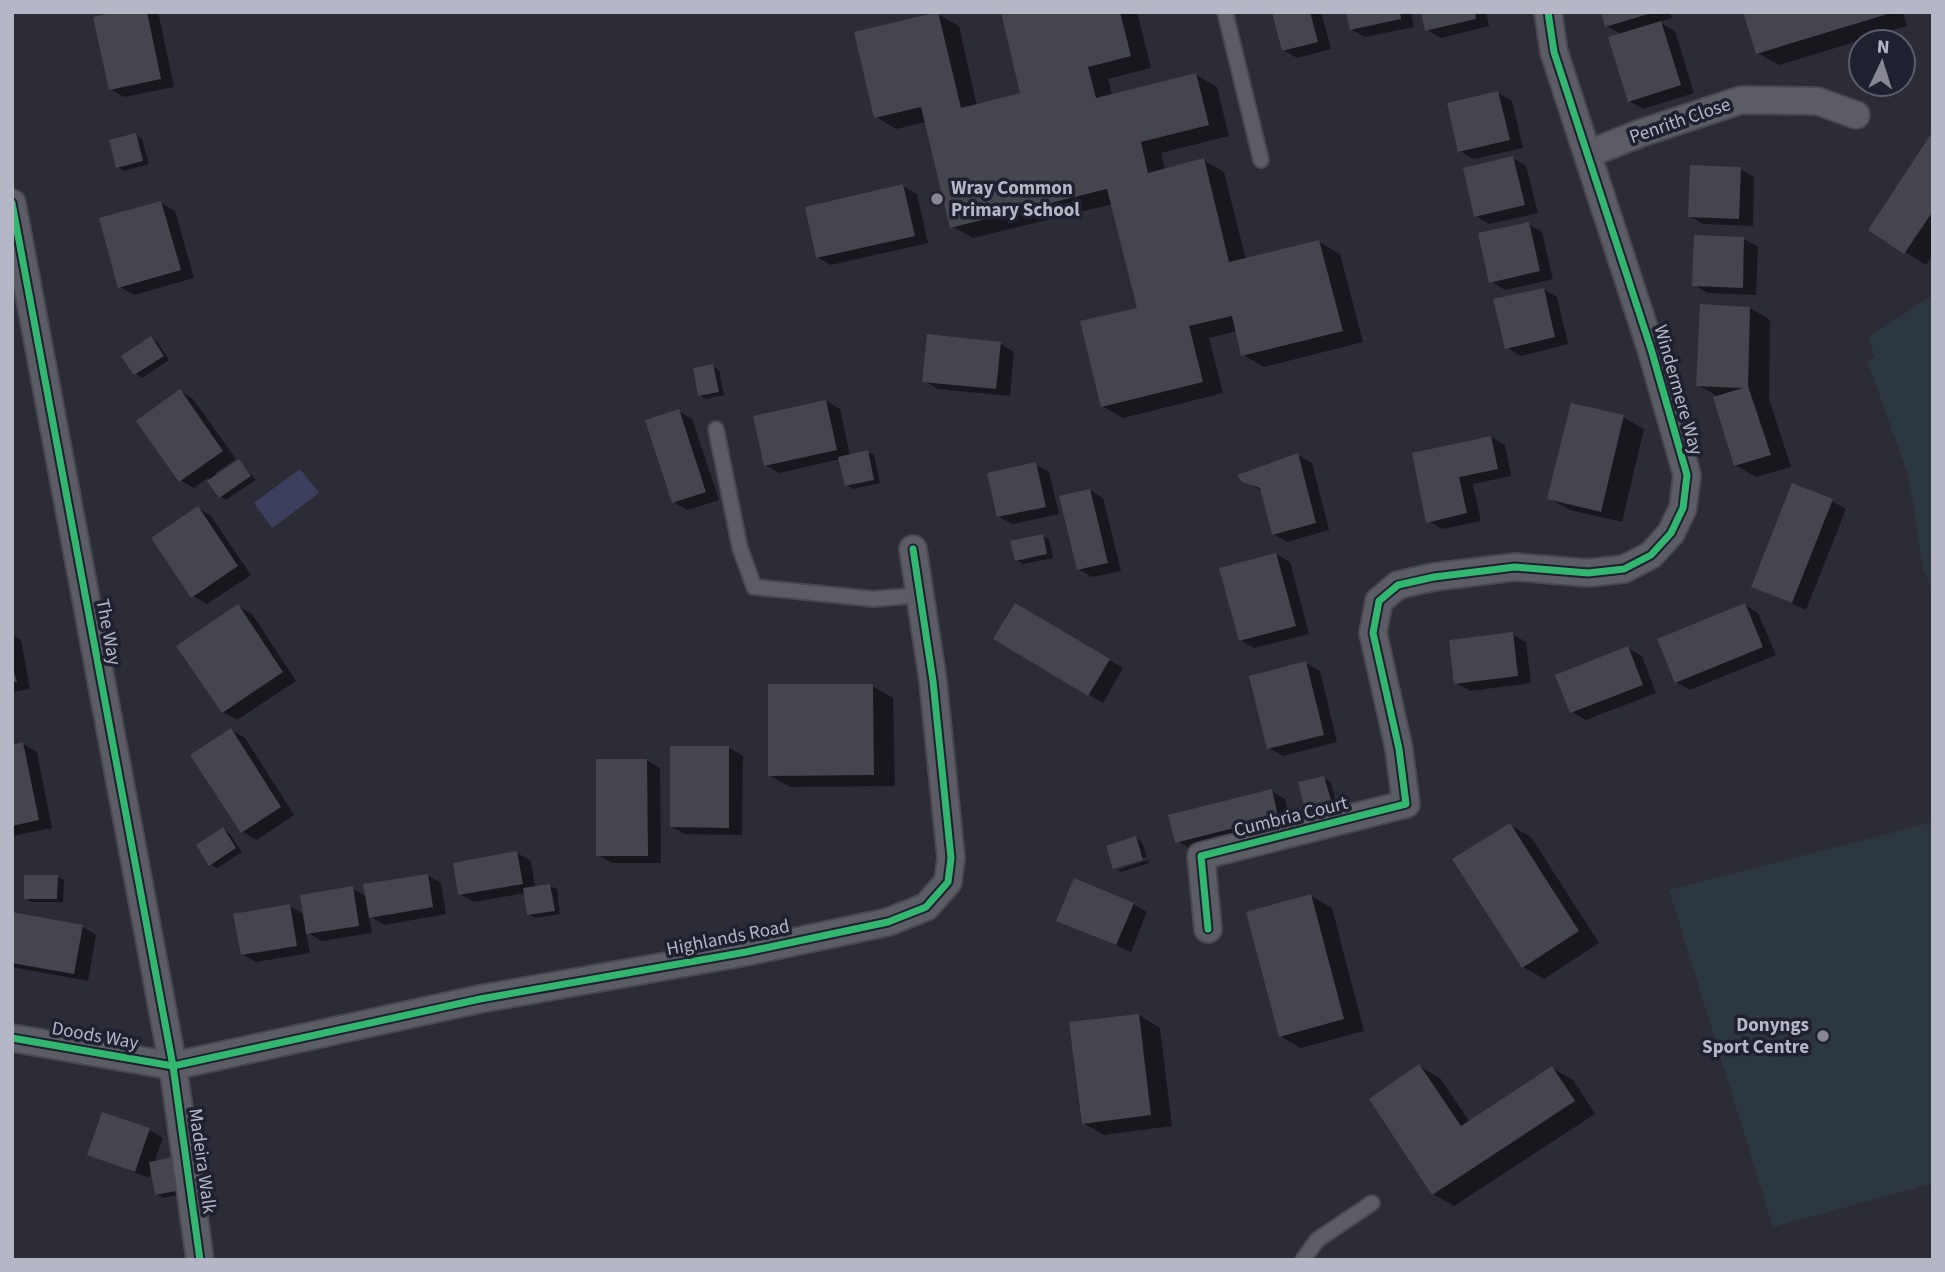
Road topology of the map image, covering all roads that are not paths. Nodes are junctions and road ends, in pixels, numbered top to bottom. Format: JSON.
{"nodes":[{"id":1,"x":1225,"y":12,"type":"edge"},
{"id":2,"x":1548,"y":12,"type":"edge"},
{"id":3,"x":1856,"y":115,"type":"dead end"},
{"id":4,"x":1588,"y":154,"type":"junction"},
{"id":5,"x":1261,"y":160,"type":"dead end"},
{"id":6,"x":12,"y":203,"type":"edge"},
{"id":7,"x":716,"y":429,"type":"dead end"},
{"id":8,"x":913,"y":549,"type":"dead end"},
{"id":9,"x":920,"y":595,"type":"junction"},
{"id":10,"x":1399,"y":749,"type":"joint"},
{"id":11,"x":1208,"y":929,"type":"dead end"},
{"id":12,"x":12,"y":1038,"type":"edge"},
{"id":13,"x":173,"y":1066,"type":"junction"},
{"id":14,"x":1372,"y":1203,"type":"dead end"},
{"id":15,"x":200,"y":1260,"type":"edge"},
{"id":16,"x":1304,"y":1260,"type":"edge"}],
"edges":[{"from":1,"to":5,"type":"lane"},
{"from":2,"to":4,"type":"street","name":"Windermere Way"},
{"from":3,"to":4,"type":"street","name":"Penrith Close"},
{"from":4,"to":10,"type":"street","name":"Windermere Way"},
{"from":6,"to":13,"type":"street","name":"The Way"},
{"from":7,"to":9,"type":"lane"},
{"from":8,"to":9,"type":"street","name":"Highlands Road"},
{"from":9,"to":13,"type":"street","name":"Highlands Road"},
{"from":10,"to":11,"type":"street","name":"Cumbria Court"},
{"from":12,"to":13,"type":"street","name":"Doods Way"},
{"from":13,"to":15,"type":"street","name":"Madeira Walk"},
{"from":14,"to":16,"type":"lane"}]}
